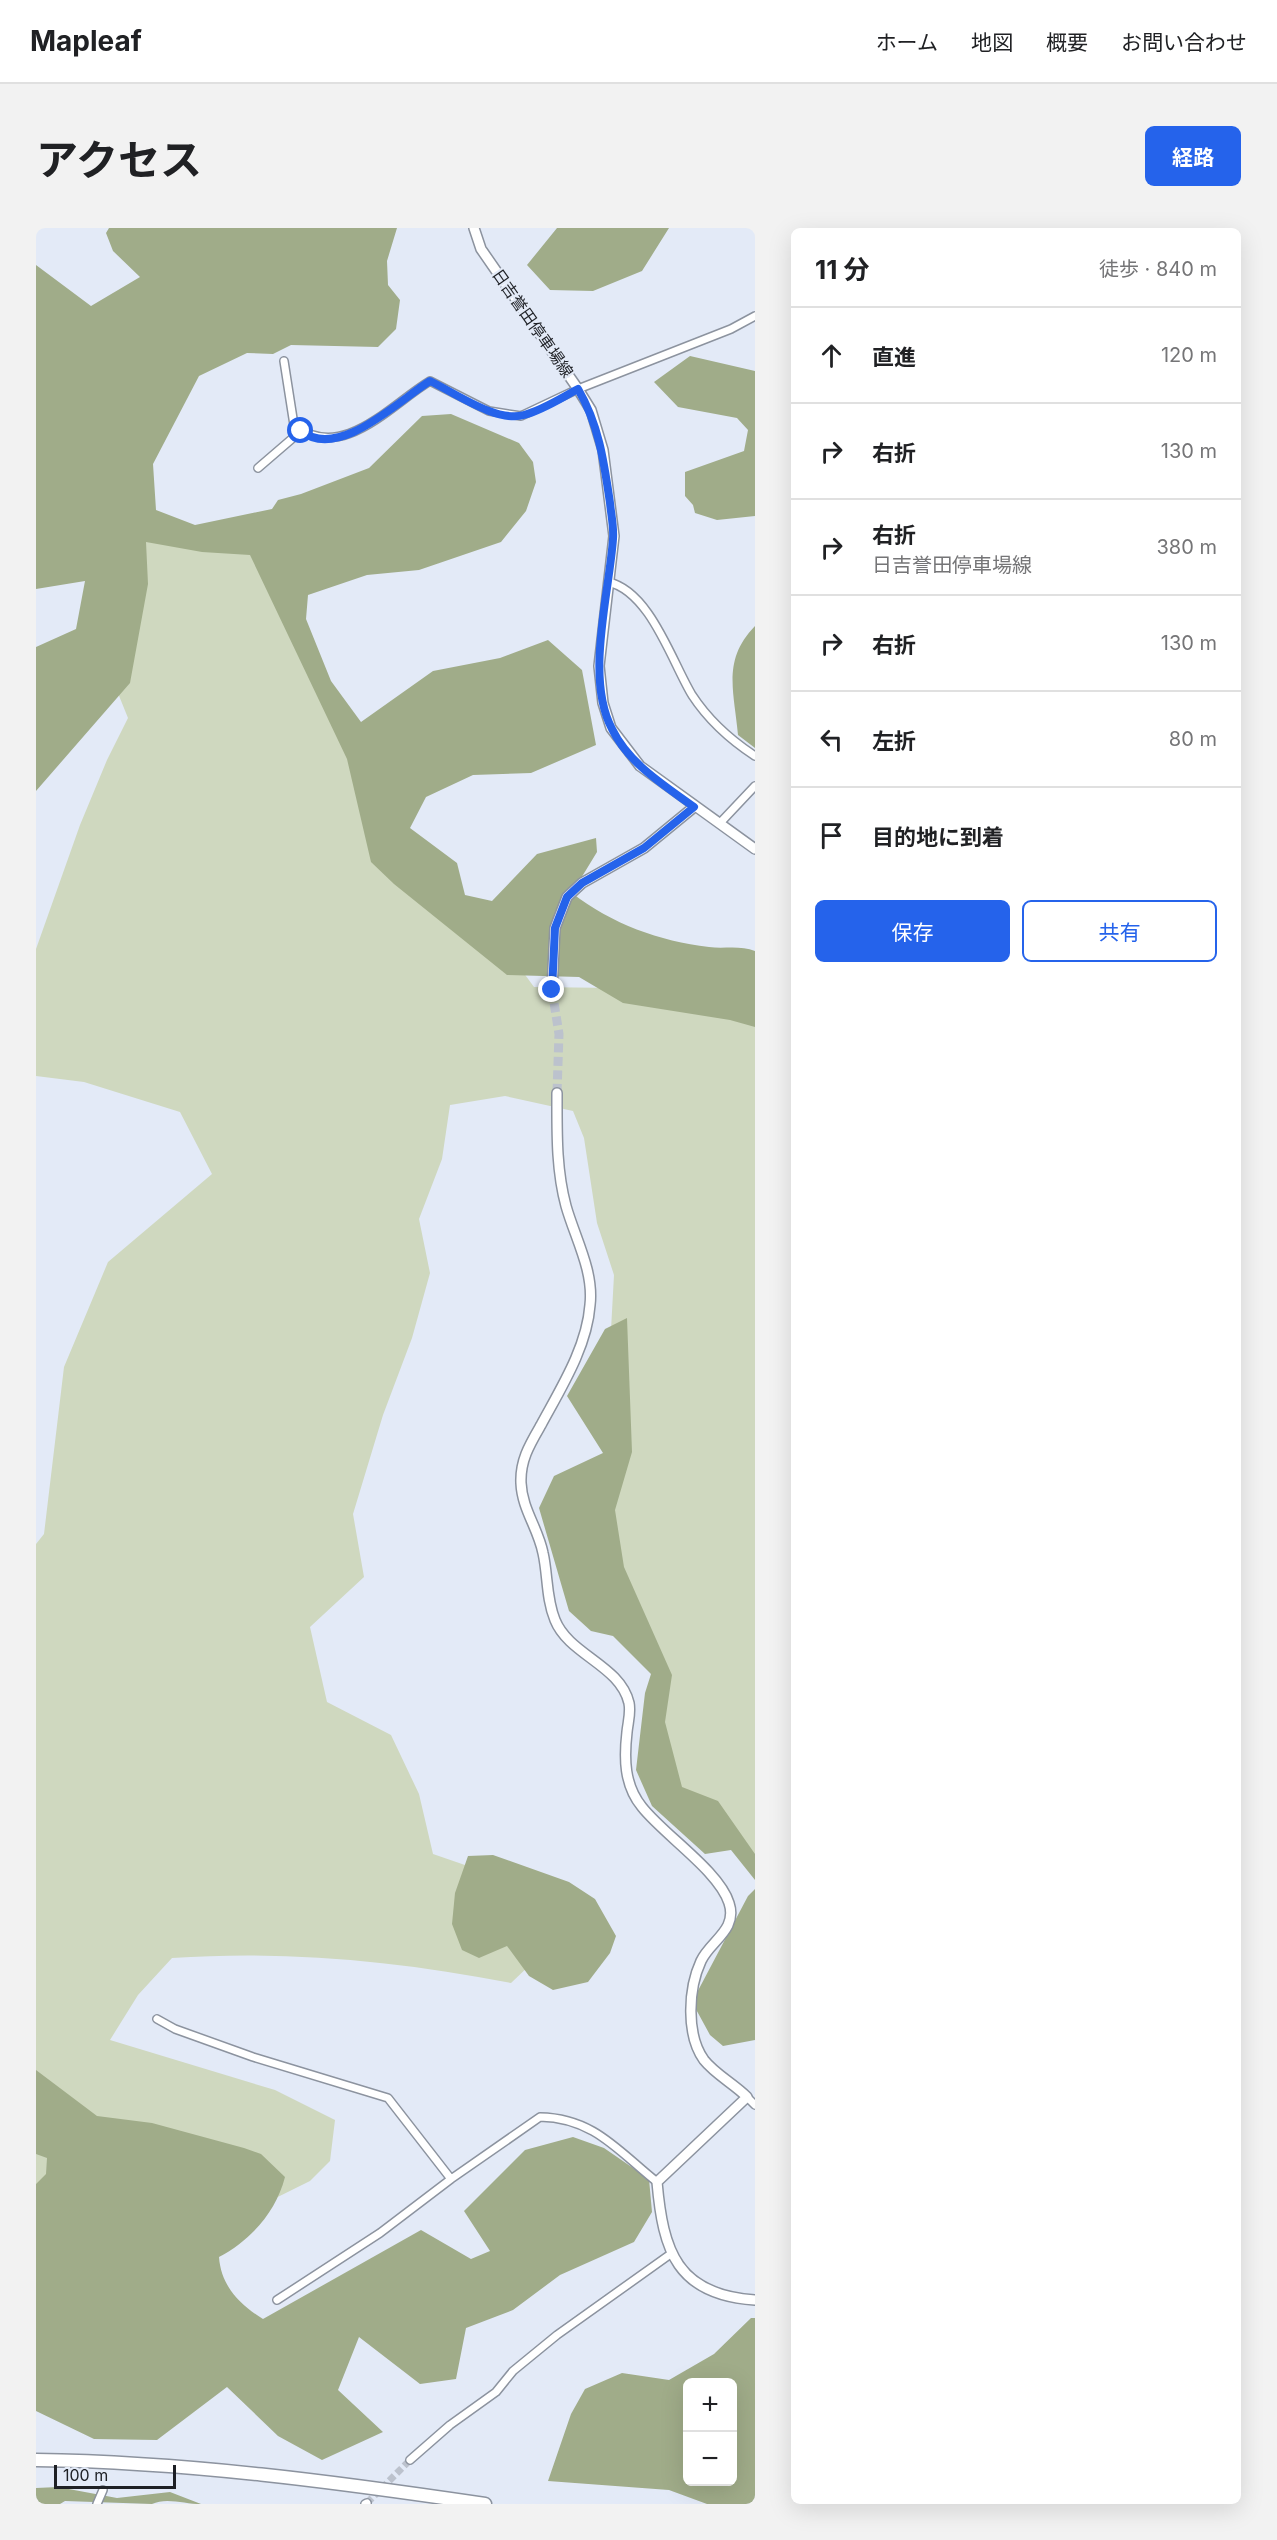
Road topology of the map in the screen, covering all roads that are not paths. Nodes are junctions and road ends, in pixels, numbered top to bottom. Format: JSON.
{"nodes":[{"id":1,"x":474,"y":228,"type":"edge"},
{"id":2,"x":755,"y":316,"type":"edge"},
{"id":3,"x":284,"y":361,"type":"dead end"},
{"id":4,"x":578,"y":389,"type":"junction"},
{"id":5,"x":301,"y":431,"type":"junction"},
{"id":6,"x":258,"y":468,"type":"dead end"},
{"id":7,"x":608,"y":582,"type":"junction"},
{"id":8,"x":755,"y":756,"type":"edge"},
{"id":9,"x":755,"y":786,"type":"edge"},
{"id":10,"x":694,"y":807,"type":"junction"},
{"id":11,"x":720,"y":823,"type":"junction"},
{"id":12,"x":755,"y":849,"type":"edge"},
{"id":13,"x":552,"y":990,"type":"tunnel mouth"},
{"id":14,"x":557,"y":1093,"type":"tunnel mouth"},
{"id":15,"x":157,"y":2019,"type":"dead end"},
{"id":16,"x":747,"y":2097,"type":"junction"},
{"id":17,"x":755,"y":2105,"type":"edge"},
{"id":18,"x":451,"y":2179,"type":"junction"},
{"id":19,"x":657,"y":2182,"type":"junction"},
{"id":20,"x":672,"y":2253,"type":"junction"},
{"id":21,"x":277,"y":2300,"type":"dead end"},
{"id":22,"x":755,"y":2300,"type":"edge"},
{"id":23,"x":36,"y":2460,"type":"edge"},
{"id":24,"x":410,"y":2460,"type":"tunnel mouth"},
{"id":25,"x":103,"y":2490,"type":"dead end"},
{"id":26,"x":97,"y":2504,"type":"edge"},
{"id":27,"x":485,"y":2504,"type":"edge"}],
"edges":[{"from":1,"to":4,"type":"street","name":"日吉誉田停車場線"},
{"from":2,"to":4,"type":"street"},
{"from":3,"to":5,"type":"street"},
{"from":4,"to":5,"type":"street"},
{"from":4,"to":7,"type":"street","name":"日吉誉田停車場線"},
{"from":5,"to":6,"type":"street"},
{"from":7,"to":8,"type":"street"},
{"from":7,"to":10,"type":"street","name":"日吉誉田停車場線"},
{"from":9,"to":11,"type":"street"},
{"from":10,"to":11,"type":"street","name":"日吉誉田停車場線"},
{"from":10,"to":13,"type":"street"},
{"from":11,"to":12,"type":"street","name":"日吉誉田停車場線"},
{"from":14,"to":16,"type":"street"},
{"from":15,"to":18,"type":"street"},
{"from":16,"to":17,"type":"street"},
{"from":16,"to":19,"type":"street"},
{"from":18,"to":19,"type":"street"},
{"from":18,"to":21,"type":"street"},
{"from":19,"to":20,"type":"street"},
{"from":20,"to":22,"type":"street"},
{"from":20,"to":24,"type":"street"},
{"from":23,"to":27,"type":"highway"},
{"from":25,"to":26,"type":"street"}]}
